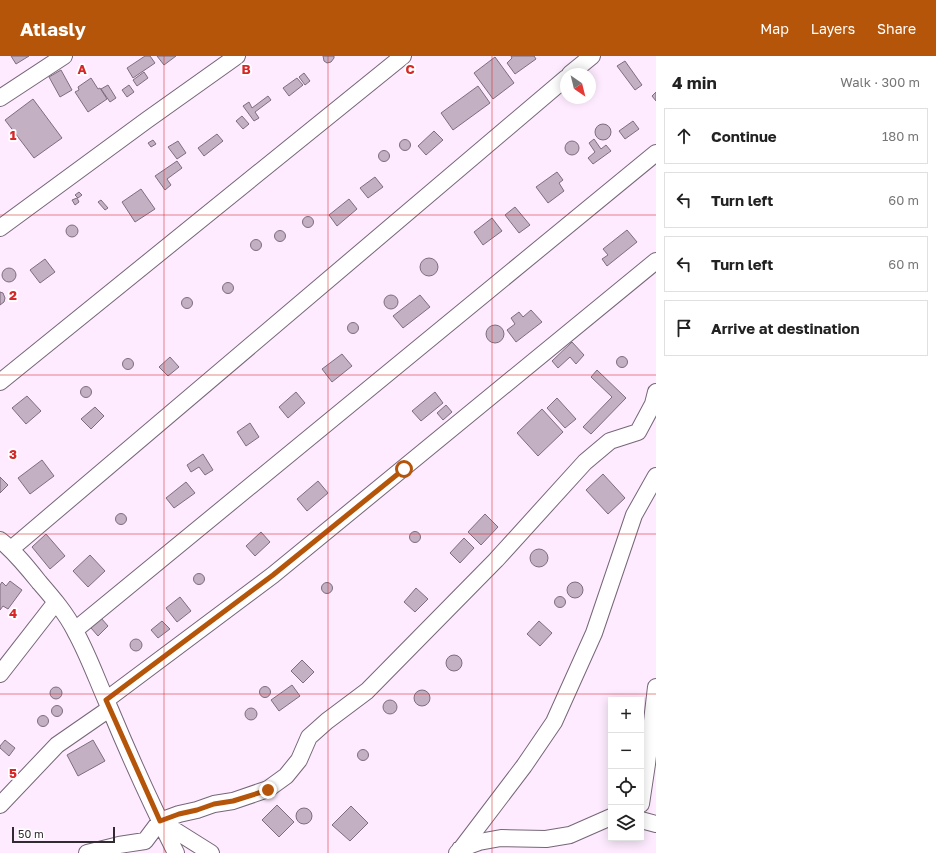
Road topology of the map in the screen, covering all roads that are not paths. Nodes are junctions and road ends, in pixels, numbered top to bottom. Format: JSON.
{"nodes":[{"id":1,"x":64,"y":56,"type":"edge"},
{"id":2,"x":237,"y":56,"type":"edge"},
{"id":3,"x":403,"y":56,"type":"edge"},
{"id":4,"x":592,"y":56,"type":"edge"},
{"id":5,"x":577,"y":68,"type":"edge"},
{"id":6,"x":560,"y":83,"type":"edge"},
{"id":7,"x":0,"y":98,"type":"edge"},
{"id":8,"x":656,"y":153,"type":"edge"},
{"id":9,"x":0,"y":228,"type":"edge"},
{"id":10,"x":656,"y":261,"type":"edge"},
{"id":11,"x":0,"y":382,"type":"edge"},
{"id":12,"x":656,"y":392,"type":"edge"},
{"id":13,"x":656,"y":421,"type":"edge"},
{"id":14,"x":638,"y":432,"type":"junction"},
{"id":15,"x":656,"y":476,"type":"edge"},
{"id":16,"x":5,"y":544,"type":"edge"},
{"id":17,"x":56,"y":602,"type":"junction"},
{"id":18,"x":75,"y":630,"type":"junction"},
{"id":19,"x":0,"y":674,"type":"edge"},
{"id":20,"x":656,"y":687,"type":"edge"},
{"id":21,"x":108,"y":704,"type":"junction"},
{"id":22,"x":644,"y":784,"type":"edge"},
{"id":23,"x":0,"y":806,"type":"edge"},
{"id":24,"x":608,"y":818,"type":"edge"},
{"id":25,"x":160,"y":821,"type":"junction"},
{"id":26,"x":644,"y":821,"type":"edge"},
{"id":27,"x":656,"y":824,"type":"edge"},
{"id":28,"x":140,"y":847,"type":"edge"},
{"id":29,"x":456,"y":852,"type":"edge"},
{"id":30,"x":87,"y":853,"type":"edge"},
{"id":31,"x":176,"y":853,"type":"edge"},
{"id":32,"x":211,"y":853,"type":"edge"}],
"edges":[{"from":1,"to":7,"type":"street"},
{"from":2,"to":9,"type":"street"},
{"from":3,"to":11,"type":"street"},
{"from":4,"to":5,"type":"street"},
{"from":6,"to":16,"type":"street"},
{"from":8,"to":18,"type":"street"},
{"from":10,"to":21,"type":"street"},
{"from":12,"to":14,"type":"street"},
{"from":13,"to":14,"type":"street"},
{"from":14,"to":25,"type":"street"},
{"from":15,"to":29,"type":"street"},
{"from":16,"to":17,"type":"street"},
{"from":17,"to":18,"type":"street"},
{"from":17,"to":19,"type":"street"},
{"from":18,"to":21,"type":"street"},
{"from":20,"to":22,"type":"street"},
{"from":21,"to":23,"type":"street"},
{"from":21,"to":25,"type":"street"},
{"from":24,"to":29,"type":"street"},
{"from":25,"to":28,"type":"street"},
{"from":25,"to":31,"type":"street"},
{"from":25,"to":32,"type":"street"},
{"from":26,"to":27,"type":"street"},
{"from":28,"to":30,"type":"street"}]}
